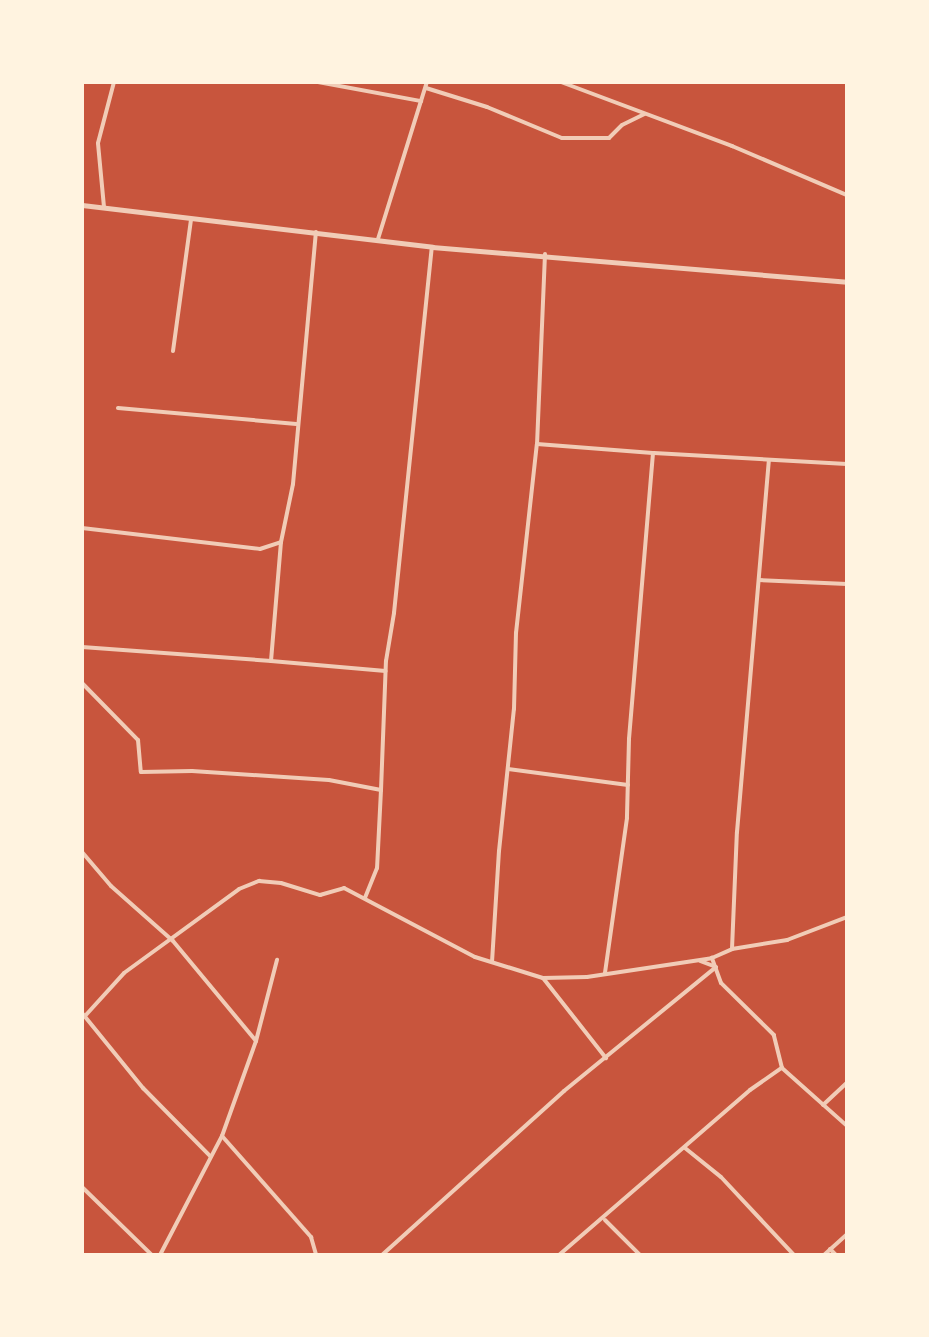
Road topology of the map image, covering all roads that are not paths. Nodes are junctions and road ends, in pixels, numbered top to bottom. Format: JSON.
{"nodes":[{"id":1,"x":114,"y":82,"type":"edge"},
{"id":2,"x":318,"y":82,"type":"edge"},
{"id":3,"x":561,"y":82,"type":"edge"},
{"id":4,"x":426,"y":85,"type":"edge"},
{"id":5,"x":421,"y":101,"type":"junction"},
{"id":6,"x":646,"y":114,"type":"junction"},
{"id":7,"x":847,"y":195,"type":"edge"},
{"id":8,"x":82,"y":205,"type":"edge"},
{"id":9,"x":104,"y":207,"type":"junction"},
{"id":10,"x":191,"y":216,"type":"junction"},
{"id":11,"x":316,"y":232,"type":"junction"},
{"id":12,"x":378,"y":239,"type":"junction"},
{"id":13,"x":432,"y":247,"type":"junction"},
{"id":14,"x":545,"y":254,"type":"junction"},
{"id":15,"x":847,"y":282,"type":"edge"},
{"id":16,"x":173,"y":351,"type":"dead end"},
{"id":17,"x":118,"y":408,"type":"dead end"},
{"id":18,"x":296,"y":424,"type":"junction"},
{"id":19,"x":537,"y":444,"type":"junction"},
{"id":20,"x":653,"y":453,"type":"junction"},
{"id":21,"x":769,"y":460,"type":"junction"},
{"id":22,"x":847,"y":464,"type":"edge"},
{"id":23,"x":82,"y":528,"type":"edge"},
{"id":24,"x":281,"y":542,"type":"junction"},
{"id":25,"x":759,"y":580,"type":"junction"},
{"id":26,"x":847,"y":584,"type":"edge"},
{"id":27,"x":82,"y":647,"type":"edge"},
{"id":28,"x":271,"y":661,"type":"junction"},
{"id":29,"x":386,"y":671,"type":"junction"},
{"id":30,"x":82,"y":683,"type":"edge"},
{"id":31,"x":508,"y":769,"type":"junction"},
{"id":32,"x":628,"y":785,"type":"junction"},
{"id":33,"x":381,"y":790,"type":"junction"},
{"id":34,"x":82,"y":852,"type":"edge"},
{"id":35,"x":365,"y":898,"type":"junction"},
{"id":36,"x":847,"y":917,"type":"edge"},
{"id":37,"x":173,"y":941,"type":"junction"},
{"id":38,"x":732,"y":949,"type":"junction"},
{"id":39,"x":712,"y":958,"type":"junction"},
{"id":40,"x":277,"y":960,"type":"dead end"},
{"id":41,"x":696,"y":960,"type":"junction"},
{"id":42,"x":492,"y":962,"type":"junction"},
{"id":43,"x":716,"y":967,"type":"junction"},
{"id":44,"x":605,"y":973,"type":"junction"},
{"id":45,"x":543,"y":978,"type":"junction"},
{"id":46,"x":84,"y":1014,"type":"edge"},
{"id":47,"x":256,"y":1041,"type":"junction"},
{"id":48,"x":606,"y":1058,"type":"junction"},
{"id":49,"x":782,"y":1068,"type":"junction"},
{"id":50,"x":847,"y":1083,"type":"edge"},
{"id":51,"x":823,"y":1105,"type":"junction"},
{"id":52,"x":847,"y":1126,"type":"edge"},
{"id":53,"x":222,"y":1136,"type":"junction"},
{"id":54,"x":685,"y":1148,"type":"junction"},
{"id":55,"x":210,"y":1156,"type":"junction"},
{"id":56,"x":82,"y":1187,"type":"edge"},
{"id":57,"x":604,"y":1219,"type":"junction"},
{"id":58,"x":847,"y":1234,"type":"edge"},
{"id":59,"x":830,"y":1249,"type":"junction"},
{"id":60,"x":152,"y":1255,"type":"edge"},
{"id":61,"x":160,"y":1255,"type":"edge"},
{"id":62,"x":316,"y":1255,"type":"edge"},
{"id":63,"x":382,"y":1255,"type":"edge"},
{"id":64,"x":559,"y":1255,"type":"edge"},
{"id":65,"x":640,"y":1255,"type":"edge"},
{"id":66,"x":794,"y":1255,"type":"edge"},
{"id":67,"x":824,"y":1255,"type":"edge"},
{"id":68,"x":836,"y":1255,"type":"edge"}],
"edges":[{"from":1,"to":9,"type":"street"},
{"from":2,"to":5,"type":"street"},
{"from":3,"to":6,"type":"street"},
{"from":4,"to":5,"type":"street"},
{"from":4,"to":6,"type":"street"},
{"from":5,"to":12,"type":"street"},
{"from":6,"to":7,"type":"street"},
{"from":8,"to":9,"type":"street"},
{"from":9,"to":10,"type":"street"},
{"from":10,"to":11,"type":"street"},
{"from":10,"to":16,"type":"street"},
{"from":11,"to":12,"type":"street"},
{"from":11,"to":18,"type":"street"},
{"from":12,"to":13,"type":"street"},
{"from":13,"to":14,"type":"street"},
{"from":13,"to":29,"type":"street"},
{"from":14,"to":15,"type":"street"},
{"from":14,"to":19,"type":"street"},
{"from":17,"to":18,"type":"street"},
{"from":18,"to":24,"type":"street"},
{"from":19,"to":20,"type":"street"},
{"from":19,"to":31,"type":"street"},
{"from":20,"to":21,"type":"street"},
{"from":20,"to":32,"type":"street"},
{"from":21,"to":22,"type":"street"},
{"from":21,"to":25,"type":"street"},
{"from":23,"to":24,"type":"street"},
{"from":24,"to":28,"type":"street"},
{"from":25,"to":26,"type":"street"},
{"from":25,"to":38,"type":"street"},
{"from":27,"to":28,"type":"street"},
{"from":28,"to":29,"type":"street"},
{"from":29,"to":33,"type":"street"},
{"from":30,"to":33,"type":"street"},
{"from":31,"to":32,"type":"street"},
{"from":31,"to":42,"type":"street"},
{"from":32,"to":44,"type":"street"},
{"from":33,"to":35,"type":"street"},
{"from":34,"to":37,"type":"street"},
{"from":35,"to":37,"type":"street"},
{"from":35,"to":42,"type":"street"},
{"from":36,"to":38,"type":"street"},
{"from":37,"to":46,"type":"street"},
{"from":37,"to":47,"type":"street"},
{"from":38,"to":39,"type":"street"},
{"from":39,"to":41,"type":"street"},
{"from":39,"to":43,"type":"street"},
{"from":40,"to":47,"type":"street"},
{"from":41,"to":43,"type":"street"},
{"from":41,"to":44,"type":"street"},
{"from":42,"to":45,"type":"street"},
{"from":43,"to":48,"type":"street"},
{"from":43,"to":49,"type":"street"},
{"from":44,"to":45,"type":"street"},
{"from":45,"to":48,"type":"street"},
{"from":46,"to":55,"type":"street"},
{"from":47,"to":53,"type":"street"},
{"from":48,"to":63,"type":"street"},
{"from":49,"to":51,"type":"street"},
{"from":49,"to":54,"type":"street"},
{"from":50,"to":51,"type":"street"},
{"from":51,"to":52,"type":"street"},
{"from":53,"to":55,"type":"street"},
{"from":53,"to":62,"type":"street"},
{"from":54,"to":57,"type":"street"},
{"from":54,"to":66,"type":"street"},
{"from":55,"to":61,"type":"street"},
{"from":56,"to":60,"type":"street"},
{"from":57,"to":64,"type":"street"},
{"from":57,"to":65,"type":"street"},
{"from":58,"to":59,"type":"street"},
{"from":59,"to":67,"type":"street"},
{"from":59,"to":68,"type":"street"}]}
